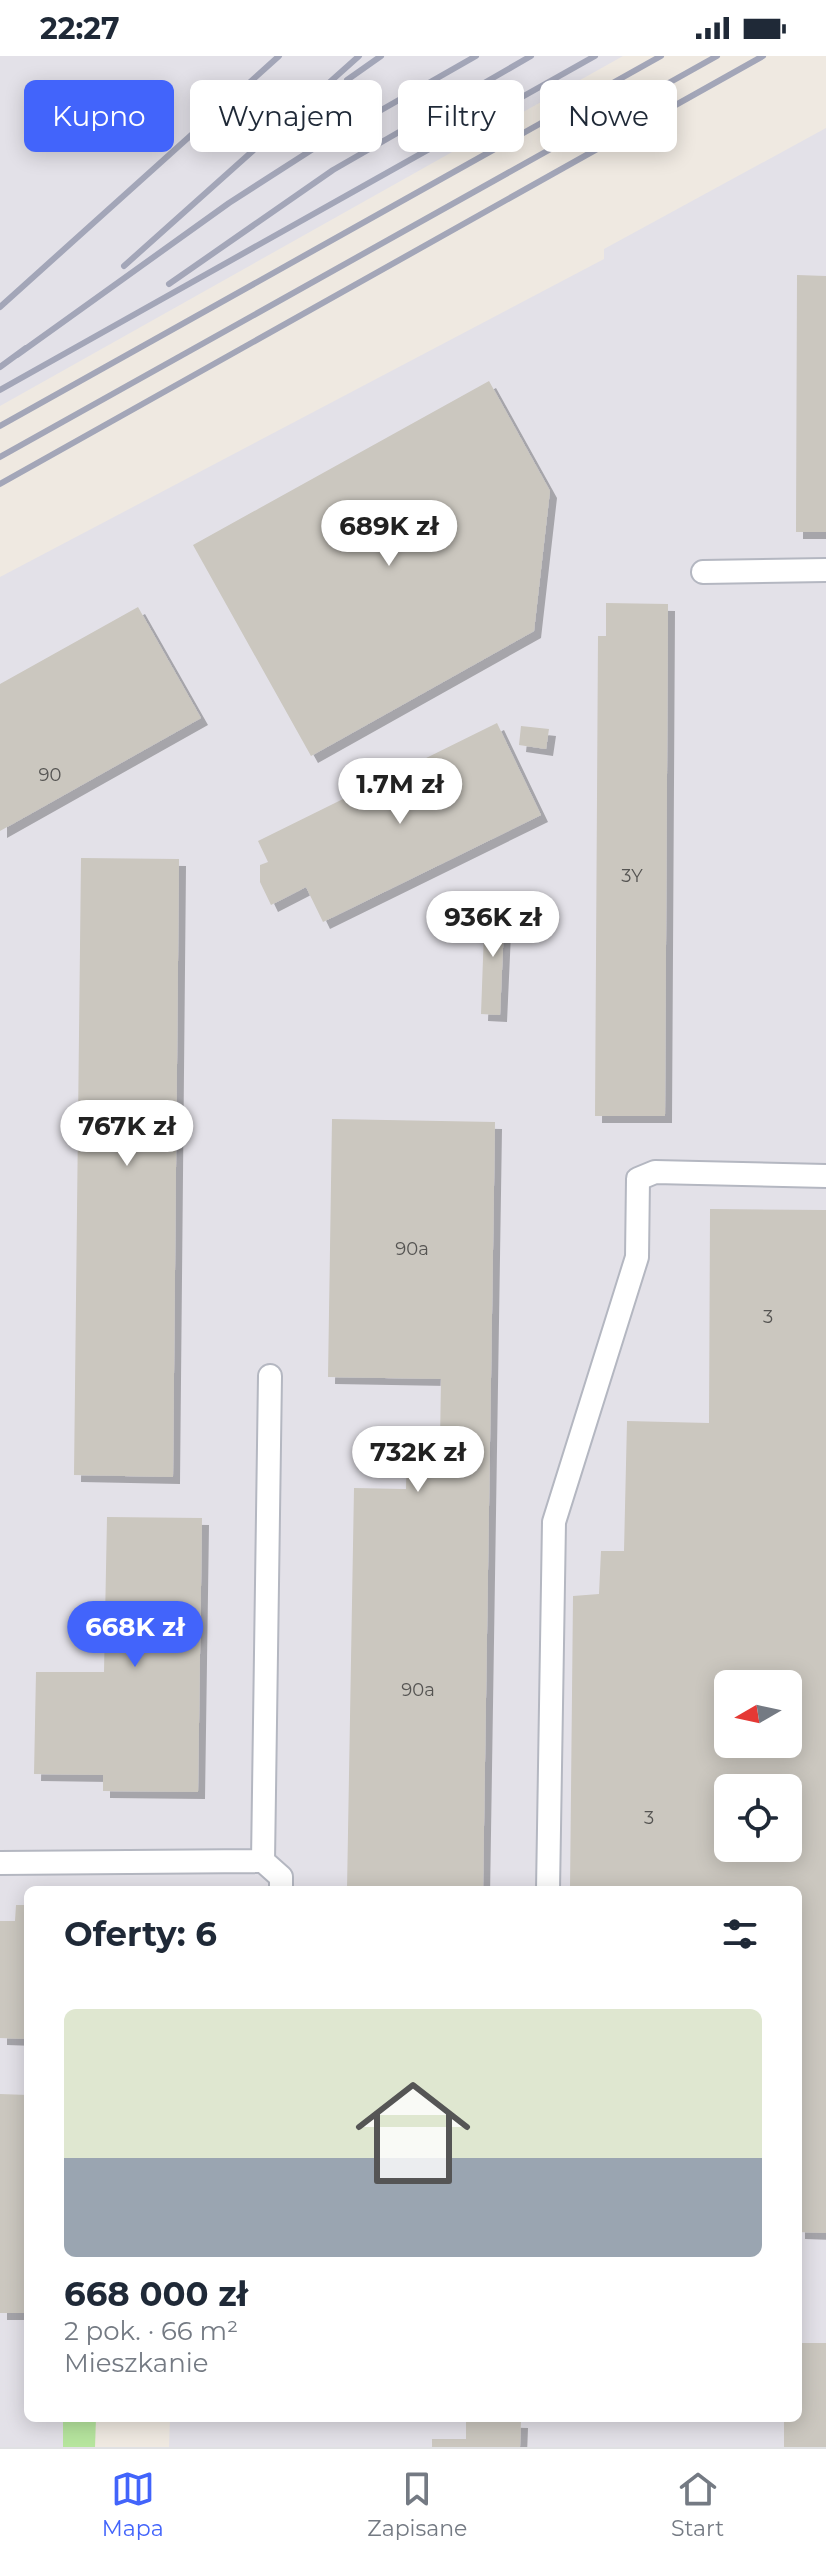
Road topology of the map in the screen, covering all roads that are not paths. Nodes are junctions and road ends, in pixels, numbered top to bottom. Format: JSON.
{"nodes":[{"id":1,"x":826,"y":570,"type":"edge"},
{"id":2,"x":703,"y":572,"type":"dead end"},
{"id":3,"x":826,"y":1176,"type":"edge"},
{"id":4,"x":270,"y":1376,"type":"dead end"},
{"id":5,"x":263,"y":1861,"type":"junction"},
{"id":6,"x":0,"y":1863,"type":"edge"},
{"id":7,"x":281,"y":1886,"type":"edge"},
{"id":8,"x":548,"y":1886,"type":"edge"}],
"edges":[{"from":1,"to":2,"type":"lane"},
{"from":3,"to":8,"type":"lane"},
{"from":4,"to":5,"type":"lane"},
{"from":5,"to":6,"type":"lane"},
{"from":5,"to":7,"type":"lane"}]}
